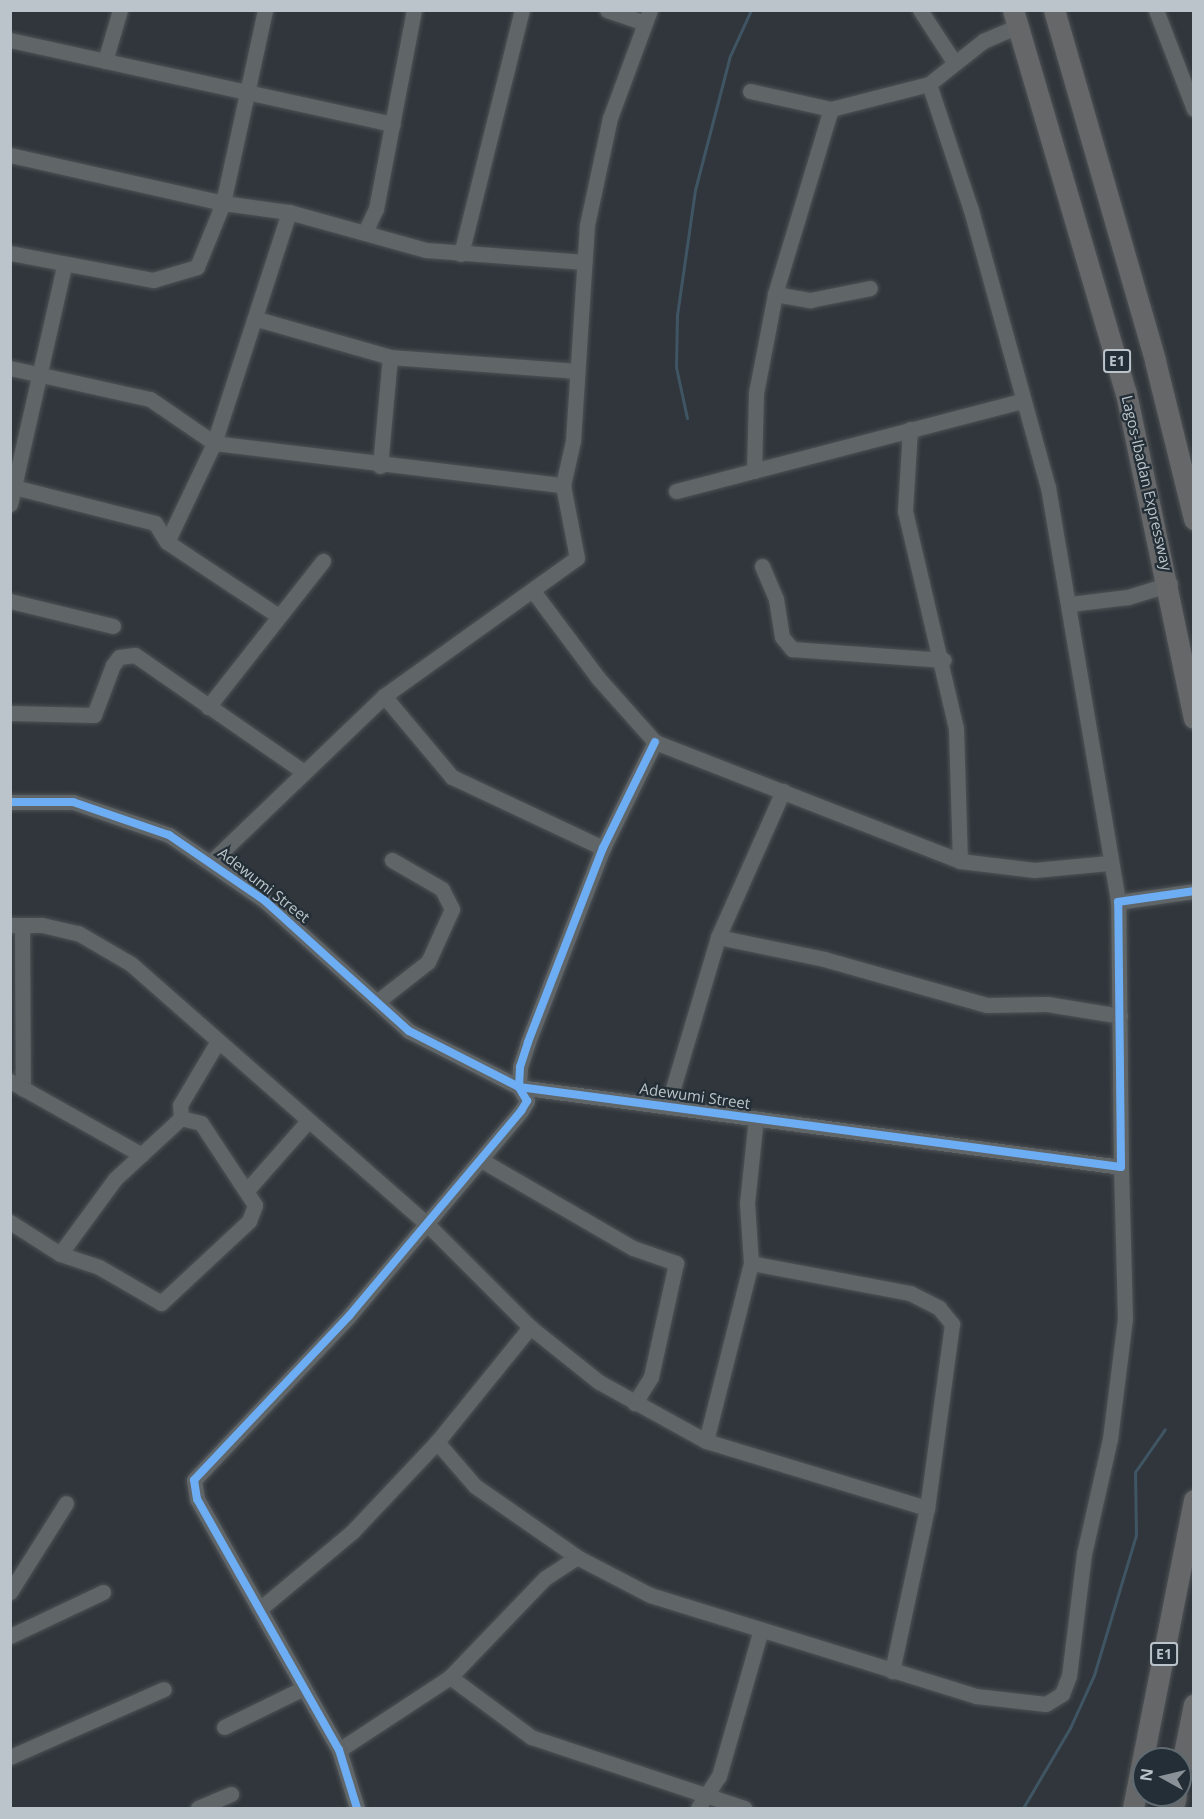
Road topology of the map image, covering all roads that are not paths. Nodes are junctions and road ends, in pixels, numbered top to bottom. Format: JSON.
{"nodes":[{"id":1,"x":120,"y":10,"type":"edge"},
{"id":2,"x":265,"y":10,"type":"edge"},
{"id":3,"x":414,"y":10,"type":"edge"},
{"id":4,"x":522,"y":10,"type":"edge"},
{"id":5,"x":607,"y":10,"type":"edge"},
{"id":6,"x":920,"y":10,"type":"edge"},
{"id":7,"x":1054,"y":10,"type":"edge"},
{"id":8,"x":1156,"y":10,"type":"edge"},
{"id":9,"x":648,"y":16,"type":"edge"},
{"id":10,"x":1016,"y":18,"type":"edge"},
{"id":11,"x":10,"y":40,"type":"edge"},
{"id":12,"x":105,"y":61,"type":"junction"},
{"id":13,"x":954,"y":62,"type":"junction"},
{"id":14,"x":929,"y":84,"type":"junction"},
{"id":15,"x":248,"y":90,"type":"junction"},
{"id":16,"x":750,"y":91,"type":"dead end"},
{"id":17,"x":831,"y":109,"type":"junction"},
{"id":18,"x":1194,"y":109,"type":"edge"},
{"id":19,"x":393,"y":124,"type":"junction"},
{"id":20,"x":10,"y":154,"type":"edge"},
{"id":21,"x":223,"y":203,"type":"junction"},
{"id":22,"x":289,"y":212,"type":"junction"},
{"id":23,"x":366,"y":230,"type":"junction"},
{"id":24,"x":10,"y":253,"type":"edge"},
{"id":25,"x":461,"y":254,"type":"junction"},
{"id":26,"x":585,"y":262,"type":"junction"},
{"id":27,"x":64,"y":266,"type":"junction"},
{"id":28,"x":870,"y":288,"type":"dead end"},
{"id":29,"x":775,"y":294,"type":"junction"},
{"id":30,"x":257,"y":319,"type":"junction"},
{"id":31,"x":390,"y":357,"type":"junction"},
{"id":32,"x":10,"y":368,"type":"edge"},
{"id":33,"x":577,"y":371,"type":"junction"},
{"id":34,"x":36,"y":375,"type":"junction"},
{"id":35,"x":1021,"y":401,"type":"junction"},
{"id":36,"x":909,"y":429,"type":"junction"},
{"id":37,"x":214,"y":443,"type":"junction"},
{"id":38,"x":380,"y":466,"type":"junction"},
{"id":39,"x":754,"y":471,"type":"junction"},
{"id":40,"x":563,"y":485,"type":"junction"},
{"id":41,"x":13,"y":487,"type":"edge"},
{"id":42,"x":676,"y":491,"type":"dead end"},
{"id":43,"x":10,"y":504,"type":"edge"},
{"id":44,"x":1194,"y":519,"type":"edge"},
{"id":45,"x":167,"y":542,"type":"junction"},
{"id":46,"x":323,"y":561,"type":"dead end"},
{"id":47,"x":762,"y":566,"type":"dead end"},
{"id":48,"x":1170,"y":584,"type":"junction"},
{"id":49,"x":533,"y":591,"type":"junction"},
{"id":50,"x":10,"y":601,"type":"edge"},
{"id":51,"x":1071,"y":604,"type":"junction"},
{"id":52,"x":277,"y":615,"type":"junction"},
{"id":53,"x":113,"y":626,"type":"dead end"},
{"id":54,"x":944,"y":660,"type":"junction"},
{"id":55,"x":384,"y":696,"type":"junction"},
{"id":56,"x":208,"y":707,"type":"junction"},
{"id":57,"x":10,"y":713,"type":"edge"},
{"id":58,"x":1194,"y":718,"type":"edge"},
{"id":59,"x":655,"y":742,"type":"junction"},
{"id":60,"x":304,"y":772,"type":"junction"},
{"id":61,"x":783,"y":791,"type":"junction"},
{"id":62,"x":10,"y":802,"type":"edge"},
{"id":63,"x":603,"y":848,"type":"junction"},
{"id":64,"x":213,"y":860,"type":"junction"},
{"id":65,"x":392,"y":860,"type":"dead end"},
{"id":66,"x":960,"y":861,"type":"junction"},
{"id":67,"x":1109,"y":863,"type":"junction"},
{"id":68,"x":1194,"y":891,"type":"edge"},
{"id":69,"x":1118,"y":902,"type":"junction"},
{"id":70,"x":16,"y":925,"type":"edge"},
{"id":71,"x":718,"y":938,"type":"junction"},
{"id":72,"x":378,"y":1001,"type":"junction"},
{"id":73,"x":1120,"y":1016,"type":"junction"},
{"id":74,"x":218,"y":1041,"type":"junction"},
{"id":75,"x":17,"y":1085,"type":"edge"},
{"id":76,"x":519,"y":1087,"type":"junction"},
{"id":77,"x":668,"y":1105,"type":"junction"},
{"id":78,"x":181,"y":1118,"type":"junction"},
{"id":79,"x":756,"y":1118,"type":"junction"},
{"id":80,"x":308,"y":1121,"type":"junction"},
{"id":81,"x":142,"y":1155,"type":"junction"},
{"id":82,"x":481,"y":1160,"type":"junction"},
{"id":83,"x":1122,"y":1167,"type":"junction"},
{"id":84,"x":248,"y":1190,"type":"junction"},
{"id":85,"x":10,"y":1222,"type":"edge"},
{"id":86,"x":427,"y":1224,"type":"junction"},
{"id":87,"x":60,"y":1254,"type":"junction"},
{"id":88,"x":751,"y":1263,"type":"junction"},
{"id":89,"x":530,"y":1327,"type":"junction"},
{"id":90,"x":635,"y":1403,"type":"junction"},
{"id":91,"x":706,"y":1441,"type":"junction"},
{"id":92,"x":437,"y":1442,"type":"junction"},
{"id":93,"x":1194,"y":1500,"type":"edge"},
{"id":94,"x":66,"y":1503,"type":"dead end"},
{"id":95,"x":927,"y":1508,"type":"junction"},
{"id":96,"x":577,"y":1557,"type":"junction"},
{"id":97,"x":10,"y":1592,"type":"edge"},
{"id":98,"x":103,"y":1592,"type":"dead end"},
{"id":99,"x":261,"y":1608,"type":"junction"},
{"id":100,"x":761,"y":1630,"type":"junction"},
{"id":101,"x":10,"y":1636,"type":"edge"},
{"id":102,"x":892,"y":1671,"type":"junction"},
{"id":103,"x":450,"y":1677,"type":"junction"},
{"id":104,"x":164,"y":1689,"type":"dead end"},
{"id":105,"x":303,"y":1689,"type":"junction"},
{"id":106,"x":1194,"y":1704,"type":"edge"},
{"id":107,"x":224,"y":1727,"type":"dead end"},
{"id":108,"x":1185,"y":1747,"type":"edge"},
{"id":109,"x":339,"y":1750,"type":"junction"},
{"id":110,"x":10,"y":1757,"type":"edge"},
{"id":111,"x":231,"y":1794,"type":"dead end"},
{"id":112,"x":702,"y":1803,"type":"edge"},
{"id":113,"x":198,"y":1809,"type":"edge"},
{"id":114,"x":357,"y":1809,"type":"edge"},
{"id":115,"x":744,"y":1809,"type":"edge"},
{"id":116,"x":1133,"y":1809,"type":"edge"}],
"edges":[{"from":1,"to":12,"type":"street"},
{"from":2,"to":15,"type":"street"},
{"from":3,"to":19,"type":"street"},
{"from":4,"to":25,"type":"street"},
{"from":5,"to":9,"type":"street"},
{"from":6,"to":13,"type":"street"},
{"from":7,"to":44,"type":"highway","number":"E1"},
{"from":8,"to":18,"type":"street"},
{"from":9,"to":26,"type":"street"},
{"from":10,"to":13,"type":"street"},
{"from":10,"to":48,"type":"highway","name":"Lagos-Ibadan Expressway","number":"E1"},
{"from":11,"to":12,"type":"street"},
{"from":12,"to":15,"type":"street"},
{"from":13,"to":14,"type":"street"},
{"from":14,"to":17,"type":"street"},
{"from":14,"to":35,"type":"street"},
{"from":15,"to":19,"type":"street"},
{"from":15,"to":21,"type":"street"},
{"from":16,"to":17,"type":"street"},
{"from":17,"to":29,"type":"street"},
{"from":19,"to":23,"type":"street"},
{"from":20,"to":21,"type":"street"},
{"from":21,"to":22,"type":"street"},
{"from":21,"to":27,"type":"street"},
{"from":22,"to":23,"type":"street"},
{"from":22,"to":30,"type":"street"},
{"from":23,"to":25,"type":"street"},
{"from":24,"to":27,"type":"street"},
{"from":25,"to":26,"type":"street"},
{"from":26,"to":33,"type":"street"},
{"from":27,"to":34,"type":"street"},
{"from":28,"to":29,"type":"street"},
{"from":29,"to":39,"type":"street"},
{"from":30,"to":31,"type":"street"},
{"from":30,"to":37,"type":"street"},
{"from":31,"to":33,"type":"street"},
{"from":31,"to":38,"type":"street"},
{"from":32,"to":34,"type":"street"},
{"from":33,"to":40,"type":"street"},
{"from":34,"to":37,"type":"street"},
{"from":34,"to":41,"type":"street"},
{"from":35,"to":36,"type":"street"},
{"from":35,"to":51,"type":"street"},
{"from":36,"to":39,"type":"street"},
{"from":36,"to":54,"type":"street"},
{"from":37,"to":38,"type":"street"},
{"from":37,"to":45,"type":"street"},
{"from":38,"to":40,"type":"street"},
{"from":39,"to":42,"type":"street"},
{"from":40,"to":49,"type":"street"},
{"from":41,"to":43,"type":"street"},
{"from":41,"to":45,"type":"street"},
{"from":45,"to":52,"type":"street"},
{"from":46,"to":52,"type":"street"},
{"from":47,"to":54,"type":"street"},
{"from":48,"to":51,"type":"street"},
{"from":48,"to":58,"type":"highway","name":"Lagos-Ibadan Expressway","number":"E1"},
{"from":49,"to":55,"type":"street"},
{"from":49,"to":59,"type":"street"},
{"from":50,"to":53,"type":"street"},
{"from":51,"to":67,"type":"street"},
{"from":52,"to":56,"type":"street"},
{"from":54,"to":66,"type":"street"},
{"from":55,"to":60,"type":"street"},
{"from":55,"to":63,"type":"street"},
{"from":56,"to":57,"type":"street"},
{"from":56,"to":60,"type":"street"},
{"from":59,"to":61,"type":"street"},
{"from":59,"to":63,"type":"street"},
{"from":60,"to":64,"type":"street"},
{"from":61,"to":66,"type":"street"},
{"from":61,"to":71,"type":"street"},
{"from":62,"to":64,"type":"street","name":"Adewumi Street"},
{"from":63,"to":76,"type":"street"},
{"from":64,"to":72,"type":"street","name":"Adewumi Street"},
{"from":65,"to":72,"type":"street"},
{"from":66,"to":67,"type":"street"},
{"from":67,"to":69,"type":"street"},
{"from":68,"to":69,"type":"street"},
{"from":69,"to":73,"type":"street"},
{"from":70,"to":74,"type":"street"},
{"from":70,"to":75,"type":"street"},
{"from":71,"to":73,"type":"street"},
{"from":71,"to":77,"type":"street"},
{"from":72,"to":76,"type":"street","name":"Adewumi Street"},
{"from":73,"to":83,"type":"street"},
{"from":74,"to":78,"type":"street"},
{"from":74,"to":80,"type":"street"},
{"from":75,"to":81,"type":"street"},
{"from":76,"to":77,"type":"street","name":"Adewumi Street"},
{"from":76,"to":82,"type":"street"},
{"from":77,"to":79,"type":"street","name":"Adewumi Street"},
{"from":78,"to":81,"type":"street"},
{"from":78,"to":84,"type":"street"},
{"from":79,"to":83,"type":"street","name":"Adewumi Street"},
{"from":79,"to":88,"type":"street"},
{"from":80,"to":84,"type":"street"},
{"from":80,"to":86,"type":"street"},
{"from":81,"to":87,"type":"street"},
{"from":82,"to":86,"type":"street"},
{"from":82,"to":90,"type":"street"},
{"from":83,"to":102,"type":"street"},
{"from":84,"to":87,"type":"street"},
{"from":85,"to":87,"type":"street"},
{"from":86,"to":89,"type":"street"},
{"from":86,"to":99,"type":"street"},
{"from":88,"to":91,"type":"street"},
{"from":88,"to":95,"type":"street"},
{"from":89,"to":90,"type":"street"},
{"from":89,"to":92,"type":"street"},
{"from":90,"to":91,"type":"street"},
{"from":91,"to":95,"type":"street"},
{"from":92,"to":96,"type":"street"},
{"from":92,"to":99,"type":"street"},
{"from":93,"to":116,"type":"highway","number":"E1"},
{"from":94,"to":97,"type":"street"},
{"from":95,"to":102,"type":"street"},
{"from":96,"to":100,"type":"street"},
{"from":96,"to":103,"type":"street"},
{"from":98,"to":101,"type":"street"},
{"from":99,"to":105,"type":"street"},
{"from":100,"to":102,"type":"street"},
{"from":100,"to":112,"type":"street"},
{"from":103,"to":109,"type":"street"},
{"from":103,"to":112,"type":"street"},
{"from":104,"to":110,"type":"street"},
{"from":105,"to":107,"type":"street"},
{"from":105,"to":109,"type":"street"},
{"from":106,"to":108,"type":"highway"},
{"from":109,"to":114,"type":"street"},
{"from":111,"to":113,"type":"street"},
{"from":112,"to":115,"type":"street"}]}
